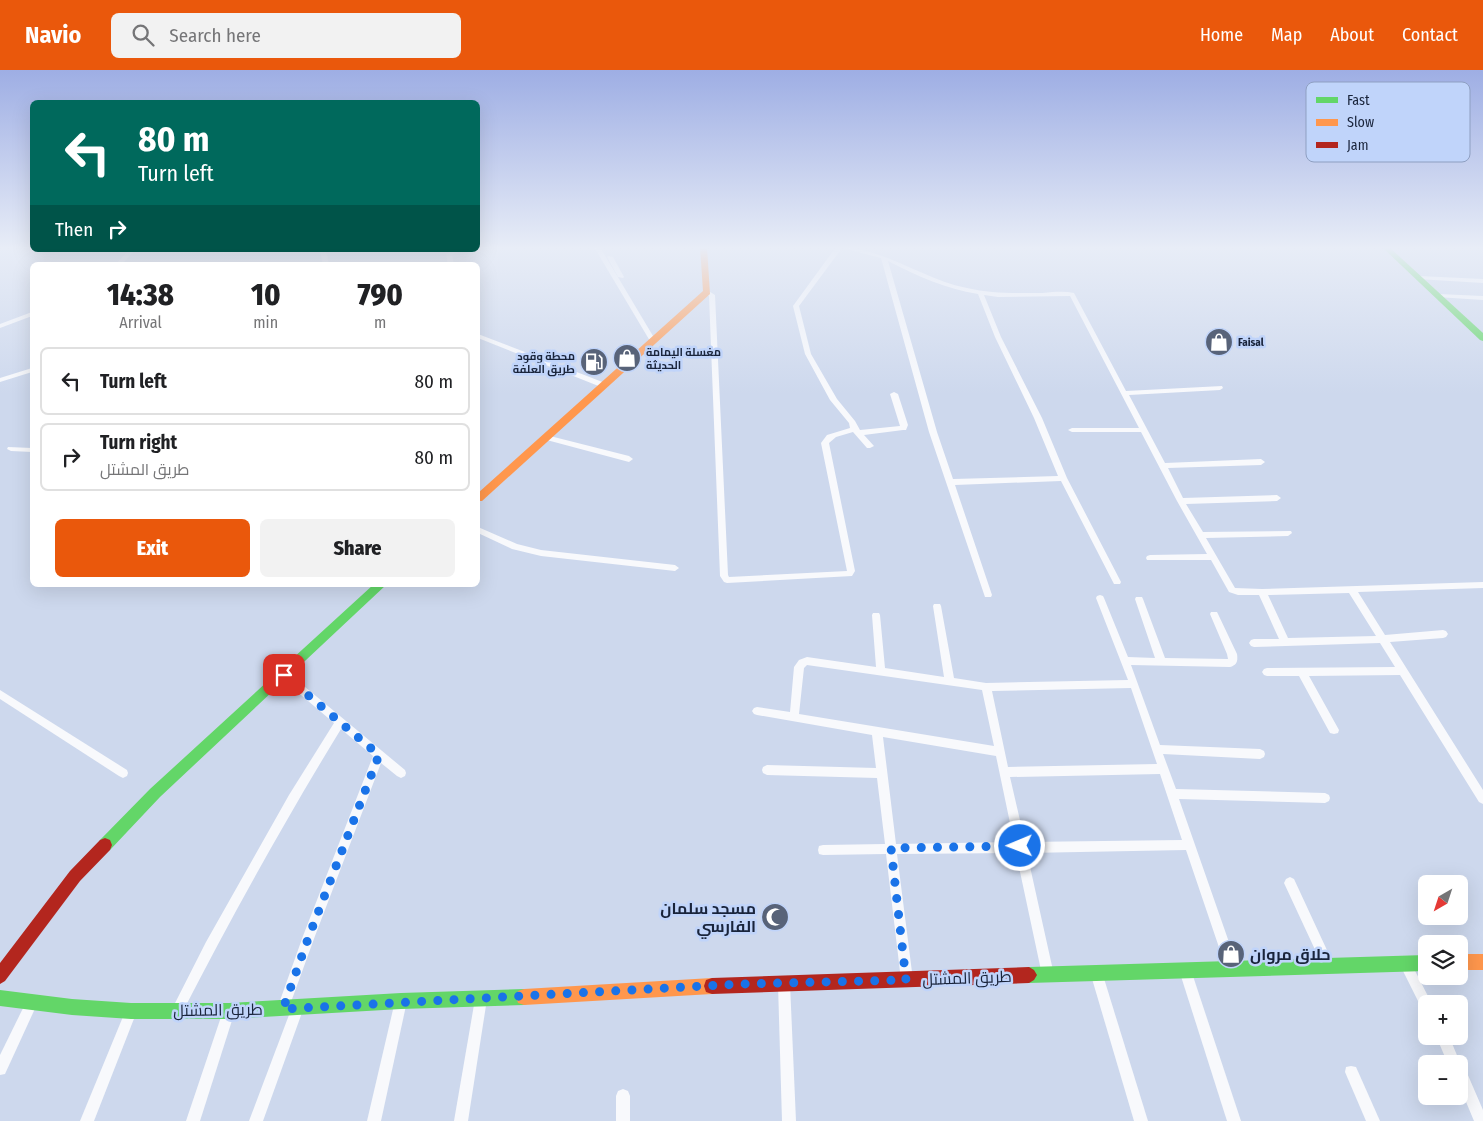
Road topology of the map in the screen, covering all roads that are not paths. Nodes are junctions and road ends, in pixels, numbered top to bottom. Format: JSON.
{"nodes":[{"id":1,"x":628,"y":296,"type":"edge"},
{"id":2,"x":632,"y":296,"type":"edge"},
{"id":3,"x":702,"y":296,"type":"edge"},
{"id":4,"x":712,"y":296,"type":"edge"},
{"id":5,"x":803,"y":296,"type":"edge"},
{"id":6,"x":895,"y":296,"type":"edge"},
{"id":7,"x":982,"y":296,"type":"edge"},
{"id":8,"x":1073,"y":296,"type":"edge"},
{"id":9,"x":1439,"y":296,"type":"edge"},
{"id":10,"x":1440,"y":296,"type":"edge"},
{"id":11,"x":1483,"y":298,"type":"edge"},
{"id":12,"x":30,"y":315,"type":"edge"},
{"id":13,"x":0,"y":326,"type":"edge"},
{"id":14,"x":480,"y":337,"type":"edge"},
{"id":15,"x":1483,"y":338,"type":"edge"},
{"id":16,"x":656,"y":339,"type":"junction"},
{"id":17,"x":30,"y":371,"type":"edge"},
{"id":18,"x":0,"y":380,"type":"edge"},
{"id":19,"x":603,"y":385,"type":"junction"},
{"id":20,"x":1220,"y":388,"type":"dead end"},
{"id":21,"x":1124,"y":393,"type":"junction"},
{"id":22,"x":894,"y":394,"type":"dead end"},
{"id":23,"x":1072,"y":430,"type":"dead end"},
{"id":24,"x":1144,"y":430,"type":"junction"},
{"id":25,"x":856,"y":431,"type":"junction"},
{"id":26,"x":546,"y":436,"type":"junction"},
{"id":27,"x":870,"y":446,"type":"dead end"},
{"id":28,"x":10,"y":449,"type":"dead end"},
{"id":29,"x":30,"y":450,"type":"edge"},
{"id":30,"x":629,"y":459,"type":"dead end"},
{"id":31,"x":1261,"y":462,"type":"dead end"},
{"id":32,"x":1164,"y":466,"type":"junction"},
{"id":33,"x":1062,"y":478,"type":"junction"},
{"id":34,"x":950,"y":482,"type":"junction"},
{"id":35,"x":480,"y":496,"type":"edge"},
{"id":36,"x":1277,"y":498,"type":"dead end"},
{"id":37,"x":1181,"y":501,"type":"junction"},
{"id":38,"x":480,"y":531,"type":"edge"},
{"id":39,"x":1288,"y":533,"type":"dead end"},
{"id":40,"x":1202,"y":535,"type":"junction"},
{"id":41,"x":1212,"y":557,"type":"junction"},
{"id":42,"x":1150,"y":558,"type":"dead end"},
{"id":43,"x":675,"y":568,"type":"dead end"},
{"id":44,"x":1117,"y":582,"type":"dead end"},
{"id":45,"x":1483,"y":585,"type":"edge"},
{"id":46,"x":378,"y":587,"type":"edge"},
{"id":47,"x":1352,"y":590,"type":"junction"},
{"id":48,"x":1262,"y":592,"type":"junction"},
{"id":49,"x":988,"y":595,"type":"dead end"},
{"id":50,"x":1100,"y":598,"type":"dead end"},
{"id":51,"x":1139,"y":599,"type":"dead end"},
{"id":52,"x":937,"y":606,"type":"dead end"},
{"id":53,"x":1214,"y":614,"type":"dead end"},
{"id":54,"x":876,"y":615,"type":"dead end"},
{"id":55,"x":1442,"y":634,"type":"dead end"},
{"id":56,"x":1383,"y":639,"type":"junction"},
{"id":57,"x":1285,"y":642,"type":"junction"},
{"id":58,"x":1254,"y":643,"type":"dead end"},
{"id":59,"x":1124,"y":661,"type":"junction"},
{"id":60,"x":1161,"y":661,"type":"junction"},
{"id":61,"x":881,"y":670,"type":"junction"},
{"id":62,"x":1403,"y":671,"type":"junction"},
{"id":63,"x":1267,"y":672,"type":"dead end"},
{"id":64,"x":1302,"y":672,"type":"junction"},
{"id":65,"x":284,"y":675,"type":"junction"},
{"id":66,"x":950,"y":682,"type":"junction"},
{"id":67,"x":1134,"y":684,"type":"junction"},
{"id":68,"x":986,"y":687,"type":"junction"},
{"id":69,"x":0,"y":694,"type":"edge"},
{"id":70,"x":758,"y":711,"type":"dead end"},
{"id":71,"x":794,"y":717,"type":"junction"},
{"id":72,"x":340,"y":722,"type":"junction"},
{"id":73,"x":1334,"y":730,"type":"dead end"},
{"id":74,"x":877,"y":732,"type":"junction"},
{"id":75,"x":1156,"y":749,"type":"junction"},
{"id":76,"x":1000,"y":752,"type":"junction"},
{"id":77,"x":1260,"y":754,"type":"dead end"},
{"id":78,"x":379,"y":755,"type":"junction"},
{"id":79,"x":767,"y":770,"type":"dead end"},
{"id":80,"x":1164,"y":770,"type":"junction"},
{"id":81,"x":1004,"y":772,"type":"junction"},
{"id":82,"x":124,"y":773,"type":"dead end"},
{"id":83,"x":401,"y":773,"type":"dead end"},
{"id":84,"x":882,"y":773,"type":"junction"},
{"id":85,"x":1172,"y":794,"type":"junction"},
{"id":86,"x":1325,"y":798,"type":"dead end"},
{"id":87,"x":1483,"y":799,"type":"edge"},
{"id":88,"x":1190,"y":845,"type":"junction"},
{"id":89,"x":1020,"y":846,"type":"junction"},
{"id":90,"x":891,"y":848,"type":"junction"},
{"id":91,"x":823,"y":850,"type":"dead end"},
{"id":92,"x":1290,"y":883,"type":"dead end"},
{"id":93,"x":1468,"y":962,"type":"edge"},
{"id":94,"x":1483,"y":962,"type":"edge"},
{"id":95,"x":1405,"y":963,"type":"junction"},
{"id":96,"x":1418,"y":963,"type":"edge"},
{"id":97,"x":1328,"y":965,"type":"junction"},
{"id":98,"x":1232,"y":968,"type":"junction"},
{"id":99,"x":1185,"y":970,"type":"junction"},
{"id":100,"x":1096,"y":972,"type":"junction"},
{"id":101,"x":1048,"y":975,"type":"junction"},
{"id":102,"x":0,"y":976,"type":"edge"},
{"id":103,"x":906,"y":980,"type":"junction"},
{"id":104,"x":784,"y":984,"type":"junction"},
{"id":105,"x":1421,"y":995,"type":"edge"},
{"id":106,"x":0,"y":998,"type":"edge"},
{"id":107,"x":481,"y":999,"type":"junction"},
{"id":108,"x":401,"y":1001,"type":"junction"},
{"id":109,"x":32,"y":1002,"type":"junction"},
{"id":110,"x":298,"y":1008,"type":"junction"},
{"id":111,"x":283,"y":1009,"type":"junction"},
{"id":112,"x":131,"y":1011,"type":"junction"},
{"id":113,"x":177,"y":1011,"type":"junction"},
{"id":114,"x":229,"y":1011,"type":"junction"},
{"id":115,"x":0,"y":1069,"type":"edge"},
{"id":116,"x":1351,"y":1072,"type":"dead end"},
{"id":117,"x":1468,"y":1091,"type":"edge"},
{"id":118,"x":623,"y":1096,"type":"dead end"},
{"id":119,"x":87,"y":1121,"type":"edge"},
{"id":120,"x":193,"y":1121,"type":"edge"},
{"id":121,"x":256,"y":1121,"type":"edge"},
{"id":122,"x":374,"y":1121,"type":"edge"},
{"id":123,"x":461,"y":1121,"type":"edge"},
{"id":124,"x":623,"y":1121,"type":"edge"},
{"id":125,"x":788,"y":1121,"type":"edge"},
{"id":126,"x":1141,"y":1121,"type":"edge"},
{"id":127,"x":1234,"y":1121,"type":"edge"},
{"id":128,"x":1373,"y":1121,"type":"edge"},
{"id":129,"x":1481,"y":1121,"type":"edge"}],
"edges":[{"from":1,"to":16,"type":"street"},
{"from":2,"to":16,"type":"street"},
{"from":3,"to":16,"type":"main road"},
{"from":4,"to":25,"type":"street"},
{"from":5,"to":25,"type":"street"},
{"from":6,"to":34,"type":"street"},
{"from":7,"to":33,"type":"street"},
{"from":8,"to":21,"type":"street"},
{"from":9,"to":15,"type":"main road"},
{"from":10,"to":11,"type":"street"},
{"from":12,"to":13,"type":"street"},
{"from":14,"to":19,"type":"street"},
{"from":16,"to":19,"type":"main road"},
{"from":17,"to":18,"type":"street"},
{"from":19,"to":26,"type":"main road"},
{"from":20,"to":21,"type":"street"},
{"from":21,"to":24,"type":"street"},
{"from":22,"to":25,"type":"street"},
{"from":23,"to":24,"type":"street"},
{"from":24,"to":32,"type":"street"},
{"from":25,"to":27,"type":"street"},
{"from":26,"to":30,"type":"street"},
{"from":26,"to":35,"type":"main road"},
{"from":28,"to":29,"type":"street"},
{"from":31,"to":32,"type":"street"},
{"from":32,"to":37,"type":"street"},
{"from":33,"to":34,"type":"street"},
{"from":33,"to":44,"type":"street"},
{"from":34,"to":49,"type":"street"},
{"from":36,"to":37,"type":"street"},
{"from":37,"to":40,"type":"street"},
{"from":38,"to":43,"type":"street"},
{"from":39,"to":40,"type":"street"},
{"from":40,"to":41,"type":"street"},
{"from":41,"to":42,"type":"street"},
{"from":41,"to":48,"type":"street"},
{"from":45,"to":47,"type":"street"},
{"from":46,"to":65,"type":"main road"},
{"from":47,"to":48,"type":"street"},
{"from":47,"to":56,"type":"street"},
{"from":48,"to":57,"type":"street"},
{"from":50,"to":59,"type":"street"},
{"from":51,"to":60,"type":"street"},
{"from":52,"to":66,"type":"street"},
{"from":53,"to":60,"type":"street"},
{"from":54,"to":61,"type":"street"},
{"from":55,"to":56,"type":"street"},
{"from":56,"to":57,"type":"street"},
{"from":56,"to":62,"type":"street"},
{"from":57,"to":58,"type":"street"},
{"from":59,"to":60,"type":"street"},
{"from":59,"to":67,"type":"street"},
{"from":61,"to":66,"type":"street"},
{"from":61,"to":71,"type":"street"},
{"from":62,"to":64,"type":"street"},
{"from":62,"to":87,"type":"street"},
{"from":63,"to":64,"type":"street"},
{"from":64,"to":73,"type":"street"},
{"from":65,"to":72,"type":"street"},
{"from":65,"to":102,"type":"main road"},
{"from":66,"to":68,"type":"street"},
{"from":67,"to":68,"type":"street"},
{"from":67,"to":75,"type":"street"},
{"from":68,"to":76,"type":"street"},
{"from":69,"to":82,"type":"street"},
{"from":70,"to":71,"type":"street"},
{"from":71,"to":74,"type":"street"},
{"from":72,"to":78,"type":"street"},
{"from":72,"to":113,"type":"street"},
{"from":74,"to":76,"type":"street"},
{"from":74,"to":84,"type":"street"},
{"from":75,"to":77,"type":"street"},
{"from":75,"to":80,"type":"street"},
{"from":76,"to":81,"type":"street"},
{"from":78,"to":83,"type":"street"},
{"from":78,"to":111,"type":"street"},
{"from":79,"to":84,"type":"street"},
{"from":80,"to":81,"type":"street"},
{"from":80,"to":85,"type":"street"},
{"from":81,"to":89,"type":"street"},
{"from":84,"to":90,"type":"street"},
{"from":85,"to":86,"type":"street"},
{"from":85,"to":88,"type":"street"},
{"from":88,"to":89,"type":"street"},
{"from":88,"to":98,"type":"street"},
{"from":89,"to":90,"type":"street"},
{"from":89,"to":101,"type":"street"},
{"from":90,"to":91,"type":"street"},
{"from":90,"to":103,"type":"street"},
{"from":92,"to":97,"type":"street"},
{"from":93,"to":94,"type":"main road"},
{"from":95,"to":96,"type":"main road","name":"طريق المشتل"},
{"from":95,"to":97,"type":"main road","name":"طريق المشتل"},
{"from":95,"to":105,"type":"street"},
{"from":97,"to":98,"type":"main road","name":"طريق المشتل"},
{"from":98,"to":99,"type":"main road","name":"طريق المشتل"},
{"from":99,"to":100,"type":"main road","name":"طريق المشتل"},
{"from":99,"to":127,"type":"street"},
{"from":100,"to":101,"type":"main road","name":"طريق المشتل"},
{"from":100,"to":126,"type":"street"},
{"from":101,"to":103,"type":"main road","name":"طريق المشتل"},
{"from":103,"to":104,"type":"main road","name":"طريق المشتل"},
{"from":104,"to":107,"type":"main road","name":"طريق المشتل"},
{"from":104,"to":125,"type":"street"},
{"from":106,"to":109,"type":"main road","name":"طريق المشتل"},
{"from":107,"to":108,"type":"main road","name":"طريق المشتل"},
{"from":107,"to":123,"type":"street"},
{"from":108,"to":110,"type":"main road","name":"طريق المشتل"},
{"from":108,"to":122,"type":"street"},
{"from":109,"to":112,"type":"main road","name":"طريق المشتل"},
{"from":109,"to":115,"type":"street"},
{"from":110,"to":111,"type":"main road","name":"طريق المشتل"},
{"from":110,"to":121,"type":"street"},
{"from":111,"to":114,"type":"main road","name":"طريق المشتل"},
{"from":112,"to":113,"type":"main road","name":"طريق المشتل"},
{"from":112,"to":119,"type":"street"},
{"from":113,"to":114,"type":"main road","name":"طريق المشتل"},
{"from":114,"to":120,"type":"street"},
{"from":116,"to":128,"type":"street"},
{"from":117,"to":129,"type":"street"},
{"from":118,"to":124,"type":"street"}]}
